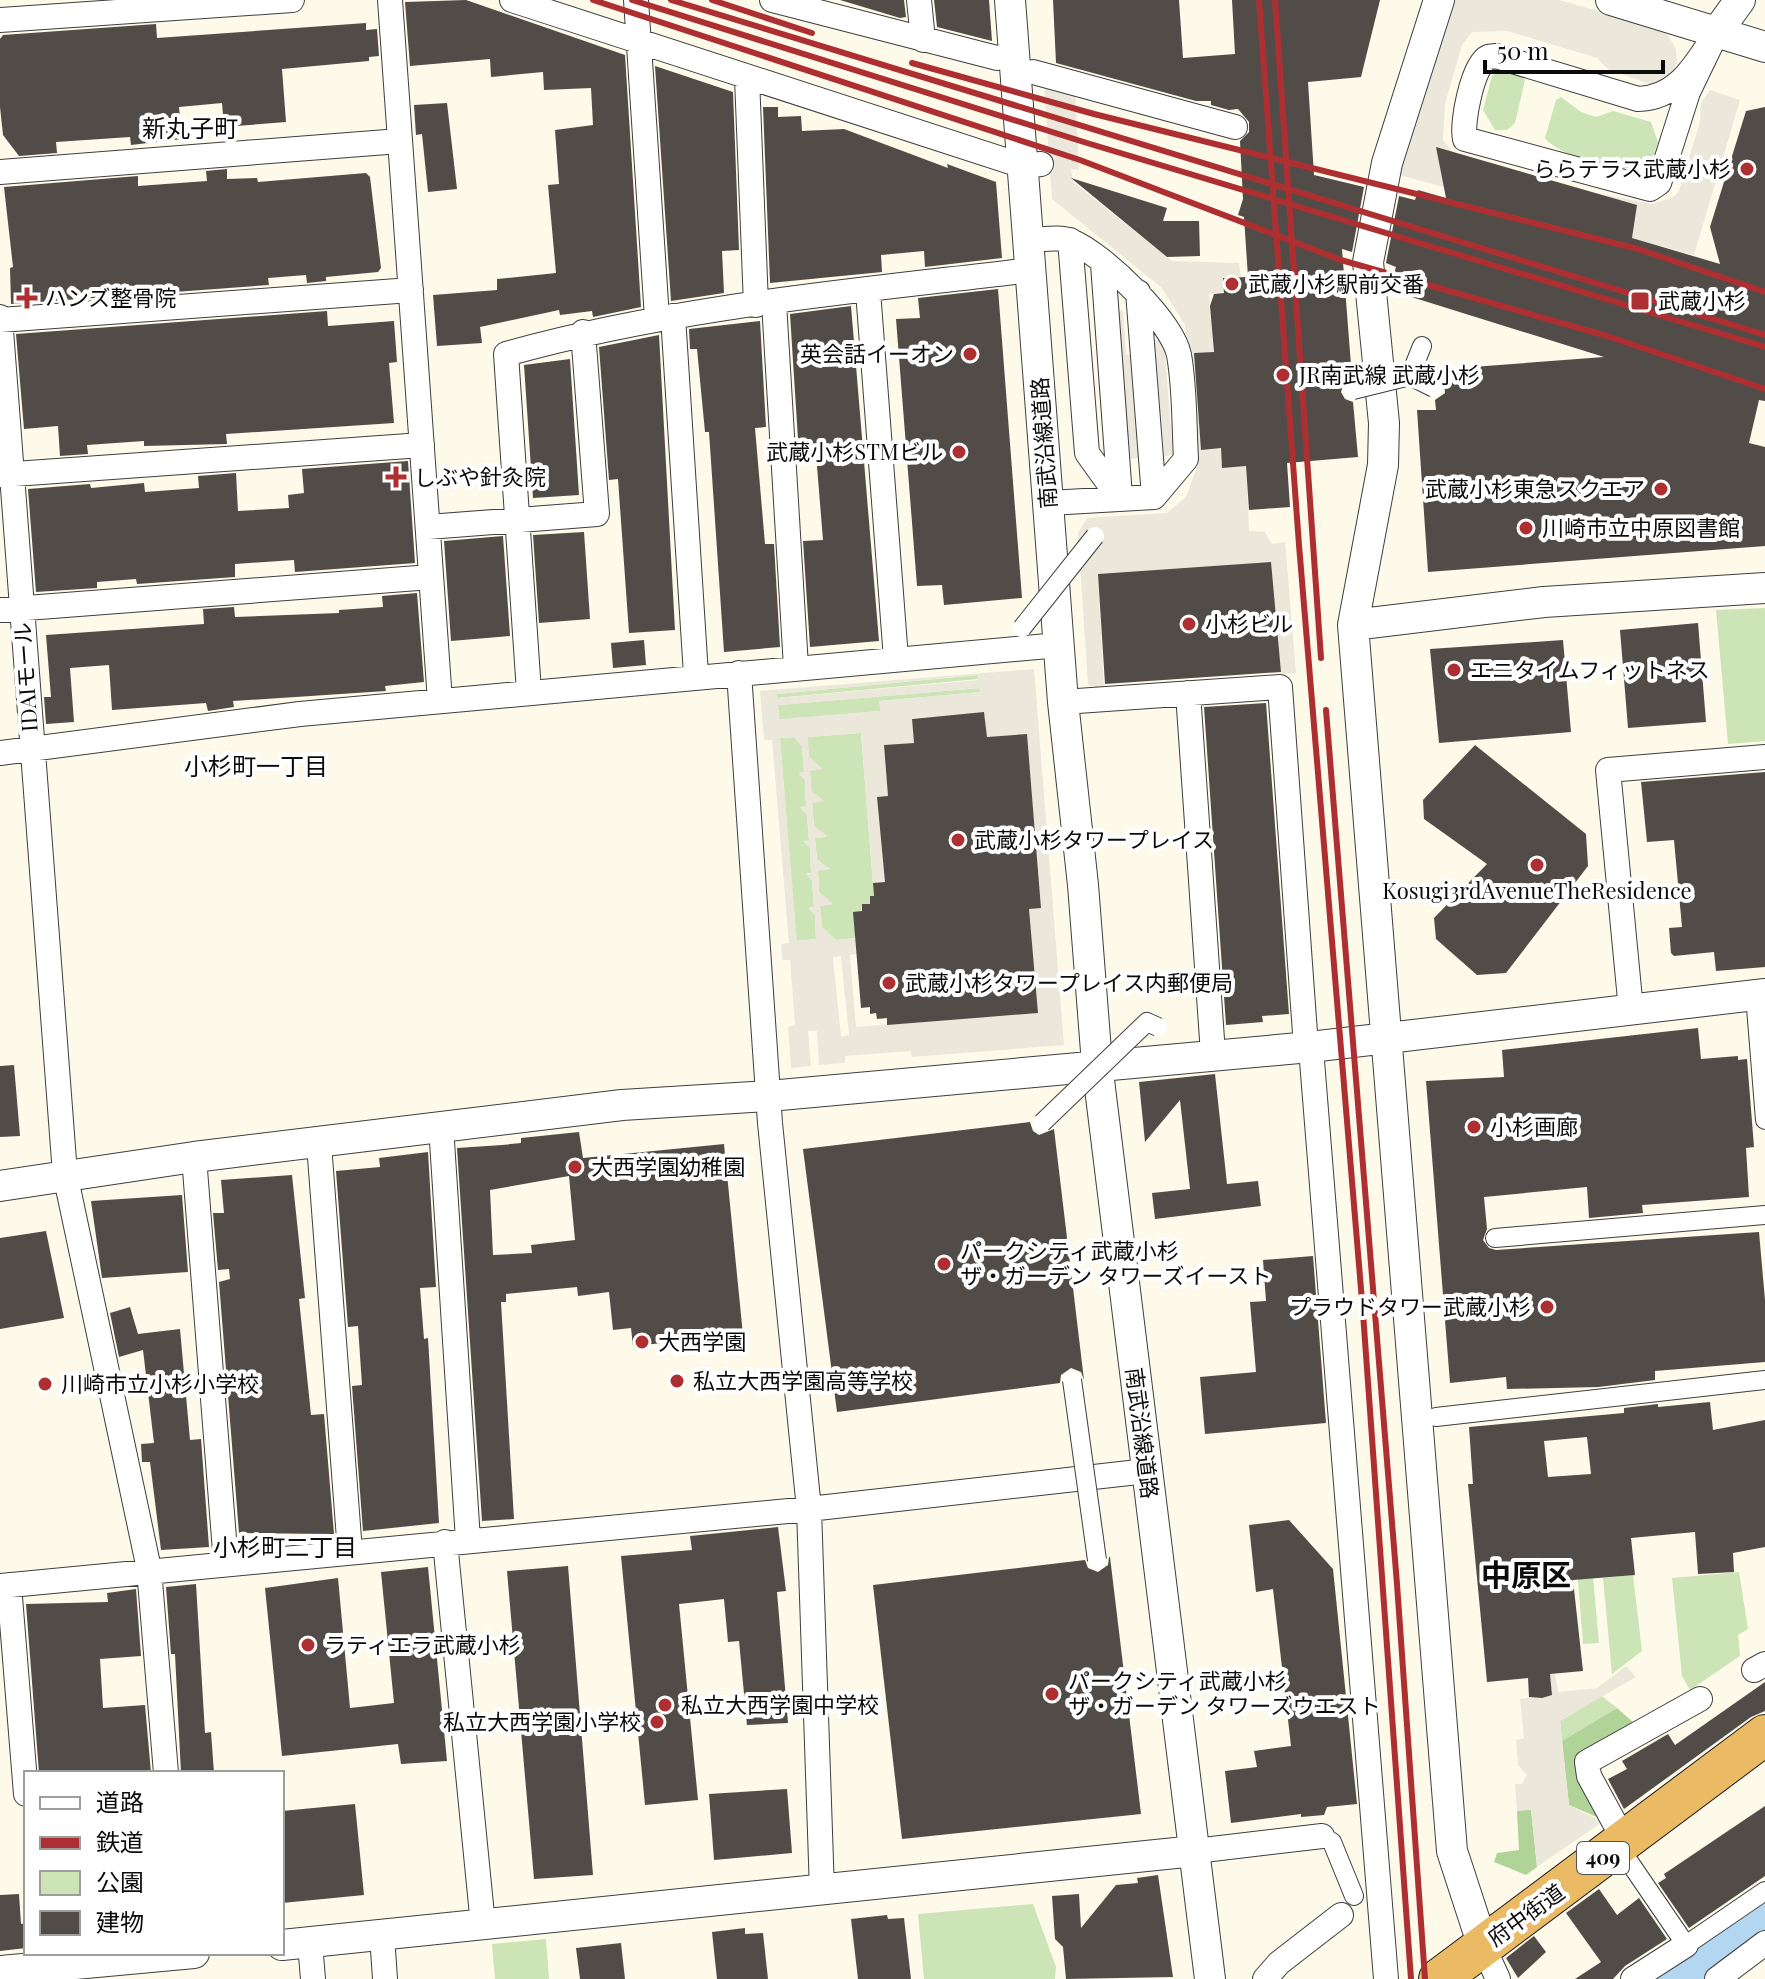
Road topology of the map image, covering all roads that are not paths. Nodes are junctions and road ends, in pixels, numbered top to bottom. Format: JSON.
{"nodes":[{"id":1,"x":292,"y":0,"type":"edge"},
{"id":2,"x":390,"y":0,"type":"edge"},
{"id":3,"x":512,"y":0,"type":"edge"},
{"id":4,"x":636,"y":0,"type":"edge"},
{"id":5,"x":772,"y":0,"type":"edge"},
{"id":6,"x":919,"y":0,"type":"edge"},
{"id":7,"x":1010,"y":0,"type":"edge"},
{"id":8,"x":1028,"y":0,"type":"edge"},
{"id":9,"x":1439,"y":0,"type":"edge"},
{"id":10,"x":1611,"y":0,"type":"edge"},
{"id":11,"x":1740,"y":0,"type":"edge"},
{"id":12,"x":238,"y":2,"type":"edge"},
{"id":13,"x":831,"y":8,"type":"edge"},
{"id":14,"x":0,"y":20,"type":"edge"},
{"id":15,"x":1717,"y":32,"type":"junction"},
{"id":16,"x":923,"y":40,"type":"junction"},
{"id":17,"x":639,"y":44,"type":"junction"},
{"id":18,"x":1765,"y":47,"type":"edge"},
{"id":19,"x":1024,"y":64,"type":"junction"},
{"id":20,"x":747,"y":78,"type":"junction"},
{"id":21,"x":1235,"y":127,"type":"dead end"},
{"id":22,"x":400,"y":141,"type":"junction"},
{"id":23,"x":1032,"y":165,"type":"junction"},
{"id":24,"x":0,"y":172,"type":"edge"},
{"id":25,"x":1044,"y":247,"type":"junction"},
{"id":26,"x":1103,"y":264,"type":"junction"},
{"id":27,"x":411,"y":290,"type":"junction"},
{"id":28,"x":868,"y":291,"type":"junction"},
{"id":29,"x":1138,"y":292,"type":"junction"},
{"id":30,"x":765,"y":304,"type":"junction"},
{"id":31,"x":665,"y":317,"type":"junction"},
{"id":32,"x":0,"y":319,"type":"edge"},
{"id":33,"x":583,"y":332,"type":"junction"},
{"id":34,"x":1422,"y":346,"type":"dead end"},
{"id":35,"x":1410,"y":376,"type":"junction"},
{"id":36,"x":1434,"y":388,"type":"dead end"},
{"id":37,"x":1353,"y":390,"type":"dead end"},
{"id":38,"x":422,"y":445,"type":"junction"},
{"id":39,"x":6,"y":475,"type":"edge"},
{"id":40,"x":1154,"y":497,"type":"junction"},
{"id":41,"x":1120,"y":499,"type":"junction"},
{"id":42,"x":1058,"y":503,"type":"junction"},
{"id":43,"x":517,"y":519,"type":"junction"},
{"id":44,"x":428,"y":527,"type":"junction"},
{"id":45,"x":1095,"y":536,"type":"dead end"},
{"id":46,"x":431,"y":577,"type":"junction"},
{"id":47,"x":1765,"y":588,"type":"edge"},
{"id":48,"x":10,"y":609,"type":"edge"},
{"id":49,"x":1353,"y":625,"type":"junction"},
{"id":50,"x":1022,"y":628,"type":"dead end"},
{"id":51,"x":1059,"y":645,"type":"junction"},
{"id":52,"x":896,"y":659,"type":"junction"},
{"id":53,"x":796,"y":667,"type":"junction"},
{"id":54,"x":739,"y":673,"type":"junction"},
{"id":55,"x":696,"y":675,"type":"junction"},
{"id":56,"x":529,"y":692,"type":"junction"},
{"id":57,"x":1188,"y":693,"type":"junction"},
{"id":58,"x":440,"y":701,"type":"junction"},
{"id":59,"x":1072,"y":702,"type":"junction"},
{"id":60,"x":31,"y":749,"type":"junction"},
{"id":61,"x":0,"y":753,"type":"edge"},
{"id":62,"x":1765,"y":757,"type":"edge"},
{"id":63,"x":1760,"y":995,"type":"edge"},
{"id":64,"x":1631,"y":1010,"type":"junction"},
{"id":65,"x":1158,"y":1027,"type":"dead end"},
{"id":66,"x":1386,"y":1038,"type":"junction"},
{"id":67,"x":1310,"y":1047,"type":"junction"},
{"id":68,"x":1213,"y":1054,"type":"junction"},
{"id":69,"x":1097,"y":1064,"type":"junction"},
{"id":70,"x":769,"y":1096,"type":"junction"},
{"id":71,"x":1765,"y":1120,"type":"edge"},
{"id":72,"x":1042,"y":1123,"type":"dead end"},
{"id":73,"x":441,"y":1126,"type":"junction"},
{"id":74,"x":319,"y":1144,"type":"junction"},
{"id":75,"x":194,"y":1157,"type":"junction"},
{"id":76,"x":65,"y":1174,"type":"junction"},
{"id":77,"x":0,"y":1186,"type":"edge"},
{"id":78,"x":1765,"y":1215,"type":"edge"},
{"id":79,"x":1495,"y":1238,"type":"dead end"},
{"id":80,"x":1072,"y":1380,"type":"dead end"},
{"id":81,"x":1765,"y":1380,"type":"edge"},
{"id":82,"x":1436,"y":1417,"type":"dead end"},
{"id":83,"x":1147,"y":1471,"type":"junction"},
{"id":84,"x":809,"y":1509,"type":"junction"},
{"id":85,"x":457,"y":1541,"type":"junction"},
{"id":86,"x":350,"y":1552,"type":"junction"},
{"id":87,"x":1097,"y":1560,"type":"dead end"},
{"id":88,"x":226,"y":1564,"type":"junction"},
{"id":89,"x":149,"y":1569,"type":"junction"},
{"id":90,"x":4,"y":1586,"type":"edge"},
{"id":91,"x":1700,"y":1699,"type":"dead end"},
{"id":92,"x":1765,"y":1735,"type":"edge"},
{"id":93,"x":166,"y":1771,"type":"edge"},
{"id":94,"x":24,"y":1775,"type":"edge"},
{"id":95,"x":1322,"y":1836,"type":"joint"},
{"id":96,"x":1622,"y":1844,"type":"junction"},
{"id":97,"x":1195,"y":1851,"type":"junction"},
{"id":98,"x":822,"y":1891,"type":"junction"},
{"id":99,"x":1765,"y":1891,"type":"edge"},
{"id":100,"x":1354,"y":1902,"type":"joint"},
{"id":101,"x":483,"y":1925,"type":"junction"},
{"id":102,"x":382,"y":1935,"type":"junction"},
{"id":103,"x":1765,"y":1943,"type":"edge"},
{"id":104,"x":296,"y":1944,"type":"edge"},
{"id":105,"x":1686,"y":1945,"type":"junction"},
{"id":106,"x":164,"y":1955,"type":"edge"},
{"id":107,"x":1491,"y":1962,"type":"edge"},
{"id":108,"x":40,"y":1967,"type":"edge"},
{"id":109,"x":0,"y":1971,"type":"edge"},
{"id":110,"x":313,"y":1979,"type":"edge"},
{"id":111,"x":385,"y":1979,"type":"edge"},
{"id":112,"x":1210,"y":1979,"type":"edge"},
{"id":113,"x":1265,"y":1979,"type":"edge"},
{"id":114,"x":1386,"y":1979,"type":"edge"},
{"id":115,"x":1439,"y":1979,"type":"edge"},
{"id":116,"x":1633,"y":1979,"type":"edge"},
{"id":117,"x":1717,"y":1979,"type":"edge"}],
"edges":[{"from":1,"to":12,"type":"street"},
{"from":2,"to":22,"type":"street"},
{"from":3,"to":17,"type":"street"},
{"from":4,"to":17,"type":"street"},
{"from":5,"to":13,"type":"street"},
{"from":6,"to":16,"type":"street"},
{"from":7,"to":19,"type":"street","name":"南武沿線道路"},
{"from":8,"to":19,"type":"street","name":"南武沿線道路"},
{"from":9,"to":49,"type":"street"},
{"from":10,"to":15,"type":"street"},
{"from":11,"to":15,"type":"street"},
{"from":12,"to":14,"type":"street"},
{"from":13,"to":16,"type":"street"},
{"from":15,"to":15,"type":"street"},
{"from":15,"to":18,"type":"street"},
{"from":16,"to":19,"type":"street"},
{"from":17,"to":20,"type":"street"},
{"from":17,"to":31,"type":"street"},
{"from":19,"to":21,"type":"street"},
{"from":19,"to":23,"type":"street","name":"南武沿線道路"},
{"from":20,"to":23,"type":"street"},
{"from":20,"to":30,"type":"street"},
{"from":22,"to":24,"type":"street"},
{"from":22,"to":27,"type":"street"},
{"from":23,"to":25,"type":"street","name":"南武沿線道路"},
{"from":25,"to":26,"type":"street"},
{"from":25,"to":28,"type":"street"},
{"from":25,"to":41,"type":"street"},
{"from":25,"to":42,"type":"street","name":"南武沿線道路"},
{"from":26,"to":29,"type":"street"},
{"from":26,"to":41,"type":"street"},
{"from":27,"to":32,"type":"street"},
{"from":27,"to":38,"type":"street"},
{"from":28,"to":30,"type":"street"},
{"from":28,"to":52,"type":"street"},
{"from":29,"to":40,"type":"street"},
{"from":29,"to":40,"type":"street"},
{"from":30,"to":31,"type":"street"},
{"from":30,"to":53,"type":"street"},
{"from":31,"to":33,"type":"street"},
{"from":31,"to":55,"type":"street"},
{"from":32,"to":39,"type":"street","name":"IDAIモール"},
{"from":33,"to":43,"type":"street"},
{"from":33,"to":43,"type":"street"},
{"from":34,"to":35,"type":"street"},
{"from":35,"to":36,"type":"street","bridge":true},
{"from":35,"to":37,"type":"street","bridge":true},
{"from":38,"to":39,"type":"street"},
{"from":38,"to":44,"type":"street"},
{"from":39,"to":48,"type":"street","name":"IDAIモール"},
{"from":40,"to":41,"type":"street"},
{"from":41,"to":42,"type":"street"},
{"from":42,"to":51,"type":"street","name":"南武沿線道路"},
{"from":42,"to":59,"type":"street","name":"南武沿線道路"},
{"from":43,"to":44,"type":"street"},
{"from":43,"to":56,"type":"street"},
{"from":44,"to":46,"type":"street"},
{"from":45,"to":50,"type":"street","bridge":true},
{"from":46,"to":48,"type":"street"},
{"from":46,"to":58,"type":"street"},
{"from":47,"to":49,"type":"street"},
{"from":48,"to":60,"type":"street","name":"IDAIモール"},
{"from":49,"to":66,"type":"street"},
{"from":51,"to":52,"type":"street"},
{"from":51,"to":59,"type":"street","name":"南武沿線道路"},
{"from":52,"to":53,"type":"street"},
{"from":53,"to":54,"type":"street"},
{"from":54,"to":55,"type":"street"},
{"from":54,"to":70,"type":"street"},
{"from":55,"to":56,"type":"street"},
{"from":56,"to":58,"type":"street"},
{"from":57,"to":59,"type":"street"},
{"from":57,"to":67,"type":"street"},
{"from":57,"to":68,"type":"street"},
{"from":58,"to":60,"type":"street"},
{"from":59,"to":69,"type":"street","name":"南武沿線道路"},
{"from":60,"to":61,"type":"street"},
{"from":60,"to":76,"type":"street","name":"IDAIモール"},
{"from":62,"to":64,"type":"street"},
{"from":63,"to":64,"type":"street"},
{"from":63,"to":71,"type":"street"},
{"from":64,"to":66,"type":"street"},
{"from":65,"to":72,"type":"street","bridge":true},
{"from":66,"to":67,"type":"street"},
{"from":66,"to":107,"type":"street"},
{"from":67,"to":68,"type":"street"},
{"from":67,"to":114,"type":"street"},
{"from":68,"to":69,"type":"street"},
{"from":69,"to":70,"type":"street"},
{"from":69,"to":83,"type":"street","name":"南武沿線道路"},
{"from":70,"to":73,"type":"street"},
{"from":70,"to":84,"type":"street"},
{"from":73,"to":74,"type":"street"},
{"from":73,"to":85,"type":"street"},
{"from":74,"to":75,"type":"street"},
{"from":74,"to":86,"type":"street"},
{"from":75,"to":76,"type":"street"},
{"from":75,"to":88,"type":"street"},
{"from":76,"to":77,"type":"street"},
{"from":76,"to":89,"type":"street","name":"IDAIモール"},
{"from":78,"to":79,"type":"street"},
{"from":80,"to":87,"type":"street","bridge":true},
{"from":81,"to":82,"type":"street"},
{"from":83,"to":84,"type":"street"},
{"from":83,"to":97,"type":"street","name":"南武沿線道路"},
{"from":84,"to":85,"type":"street"},
{"from":84,"to":98,"type":"street"},
{"from":85,"to":86,"type":"street"},
{"from":85,"to":101,"type":"street"},
{"from":86,"to":88,"type":"street"},
{"from":88,"to":89,"type":"street"},
{"from":89,"to":90,"type":"street"},
{"from":89,"to":93,"type":"street","name":"IDAIモール"},
{"from":90,"to":94,"type":"street"},
{"from":91,"to":96,"type":"street"},
{"from":92,"to":96,"type":"highway","name":"府中街道","number":"409"},
{"from":95,"to":97,"type":"street"},
{"from":95,"to":100,"type":"street"},
{"from":96,"to":105,"type":"street"},
{"from":96,"to":107,"type":"highway","name":"府中街道","number":"409"},
{"from":97,"to":98,"type":"street"},
{"from":97,"to":112,"type":"street","name":"南武沿線道路"},
{"from":98,"to":101,"type":"street"},
{"from":99,"to":105,"type":"street"},
{"from":100,"to":113,"type":"street"},
{"from":101,"to":102,"type":"street"},
{"from":102,"to":104,"type":"street"},
{"from":102,"to":111,"type":"street"},
{"from":103,"to":117,"type":"street"},
{"from":104,"to":110,"type":"street"},
{"from":105,"to":116,"type":"street"},
{"from":106,"to":108,"type":"street"},
{"from":107,"to":115,"type":"highway","name":"府中街道","number":"409"},
{"from":108,"to":109,"type":"street"}]}
